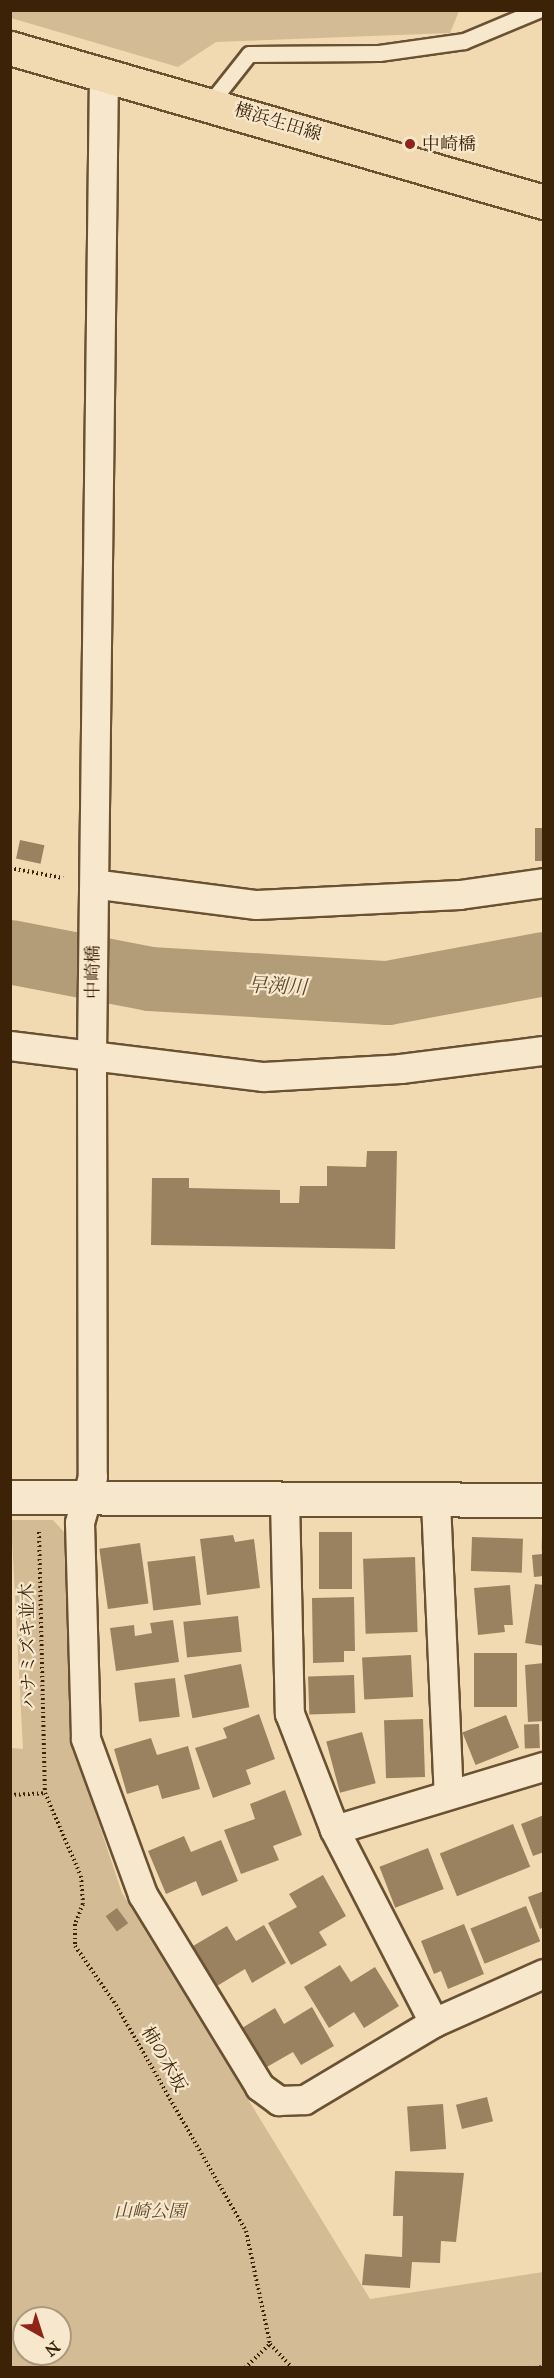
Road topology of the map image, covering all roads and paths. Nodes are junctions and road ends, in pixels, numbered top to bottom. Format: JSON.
{"nodes":[{"id":1,"x":538,"y":10,"type":"edge"},
{"id":2,"x":10,"y":48,"type":"edge"},
{"id":3,"x":104,"y":74,"type":"junction"},
{"id":4,"x":210,"y":102,"type":"junction"},
{"id":5,"x":543,"y":202,"type":"edge"},
{"id":6,"x":10,"y":868,"type":"edge"},
{"id":7,"x":91,"y":883,"type":"junction"},
{"id":8,"x":543,"y":883,"type":"edge"},
{"id":9,"x":10,"y":1046,"type":"edge"},
{"id":10,"x":543,"y":1051,"type":"edge"},
{"id":11,"x":92,"y":1059,"type":"junction"},
{"id":12,"x":24,"y":1497,"type":"edge"},
{"id":13,"x":87,"y":1498,"type":"junction"},
{"id":14,"x":285,"y":1500,"type":"junction"},
{"id":15,"x":543,"y":1500,"type":"edge"},
{"id":16,"x":436,"y":1502,"type":"junction"},
{"id":17,"x":543,"y":1767,"type":"edge"},
{"id":18,"x":45,"y":1793,"type":"junction"},
{"id":19,"x":448,"y":1794,"type":"junction"},
{"id":20,"x":10,"y":1795,"type":"edge"},
{"id":21,"x":335,"y":1830,"type":"junction"},
{"id":22,"x":543,"y":1974,"type":"edge"},
{"id":23,"x":434,"y":2024,"type":"junction"},
{"id":24,"x":270,"y":2344,"type":"junction"},
{"id":25,"x":245,"y":2367,"type":"edge"},
{"id":26,"x":292,"y":2367,"type":"edge"},
{"id":27,"x":535,"y":2367,"type":"edge"},
{"id":28,"x":543,"y":2367,"type":"edge"}],
"edges":[{"from":1,"to":4,"type":"lane"},
{"from":2,"to":3,"type":"main road","name":"横浜生田線"},
{"from":3,"to":4,"type":"main road","name":"横浜生田線"},
{"from":3,"to":7,"type":"street","name":"中崎橋"},
{"from":4,"to":5,"type":"main road","name":"横浜生田線"},
{"from":6,"to":7,"type":"path"},
{"from":7,"to":8,"type":"street"},
{"from":7,"to":11,"type":"street","name":"中崎橋"},
{"from":9,"to":11,"type":"street"},
{"from":10,"to":11,"type":"street"},
{"from":11,"to":13,"type":"street","name":"中崎橋"},
{"from":12,"to":13,"type":"street"},
{"from":12,"to":18,"type":"path","name":"ハナミズキ並木"},
{"from":13,"to":14,"type":"street"},
{"from":13,"to":23,"type":"street","name":"中崎橋"},
{"from":14,"to":16,"type":"street"},
{"from":14,"to":21,"type":"street"},
{"from":15,"to":16,"type":"street"},
{"from":16,"to":19,"type":"street"},
{"from":17,"to":19,"type":"street"},
{"from":18,"to":20,"type":"path"},
{"from":18,"to":24,"type":"path","name":"柿の木坂"},
{"from":19,"to":21,"type":"street"},
{"from":21,"to":23,"type":"street"},
{"from":22,"to":23,"type":"street","name":"中崎橋"},
{"from":24,"to":25,"type":"path"},
{"from":24,"to":26,"type":"path"},
{"from":27,"to":28,"type":"path"}]}
